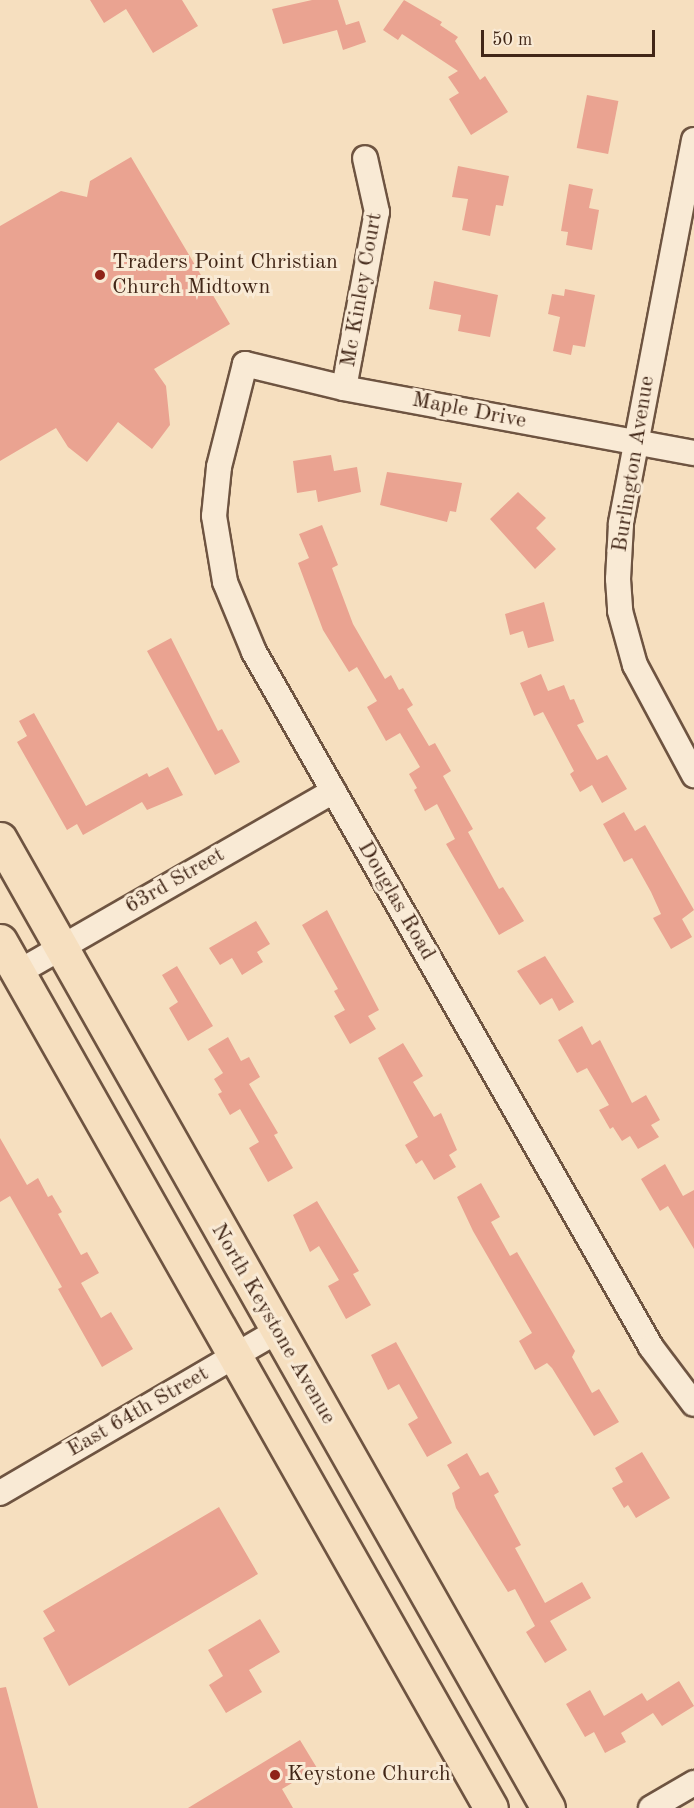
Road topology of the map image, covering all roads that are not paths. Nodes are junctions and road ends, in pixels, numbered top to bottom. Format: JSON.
{"nodes":[{"id":1,"x":694,"y":140,"type":"edge"},
{"id":2,"x":365,"y":158,"type":"dead end"},
{"id":3,"x":245,"y":364,"type":"joint"},
{"id":4,"x":344,"y":388,"type":"junction"},
{"id":5,"x":636,"y":442,"type":"junction"},
{"id":6,"x":694,"y":453,"type":"edge"},
{"id":7,"x":694,"y":775,"type":"edge"},
{"id":8,"x":333,"y":791,"type":"junction"},
{"id":9,"x":0,"y":839,"type":"edge"},
{"id":10,"x":0,"y":941,"type":"edge"},
{"id":11,"x":61,"y":948,"type":"junction"},
{"id":12,"x":17,"y":973,"type":"junction"},
{"id":13,"x":277,"y":1331,"type":"junction"},
{"id":14,"x":234,"y":1357,"type":"junction"},
{"id":15,"x":694,"y":1404,"type":"edge"},
{"id":16,"x":0,"y":1493,"type":"edge"},
{"id":17,"x":694,"y":1783,"type":"edge"},
{"id":18,"x":491,"y":1808,"type":"edge"},
{"id":19,"x":548,"y":1808,"type":"edge"},
{"id":20,"x":651,"y":1808,"type":"edge"}],
"edges":[{"from":1,"to":5,"type":"street","name":"Burlington Avenue"},
{"from":2,"to":4,"type":"street","name":"Mc Kinley Court"},
{"from":3,"to":4,"type":"street","name":"Maple Drive"},
{"from":3,"to":8,"type":"street","name":"Douglas Road"},
{"from":4,"to":5,"type":"street","name":"Maple Drive"},
{"from":5,"to":6,"type":"street","name":"Maple Drive"},
{"from":5,"to":7,"type":"street","name":"Burlington Avenue"},
{"from":8,"to":11,"type":"street","name":"63rd Street"},
{"from":8,"to":15,"type":"street","name":"Douglas Road"},
{"from":9,"to":11,"type":"main road","name":"North Keystone Avenue"},
{"from":10,"to":12,"type":"main road"},
{"from":11,"to":12,"type":"street","name":"63rd Street"},
{"from":11,"to":13,"type":"main road","name":"North Keystone Avenue"},
{"from":12,"to":14,"type":"main road"},
{"from":13,"to":14,"type":"street","name":"East 64th Street"},
{"from":13,"to":19,"type":"main road","name":"North Keystone Avenue"},
{"from":14,"to":16,"type":"street","name":"East 64th Street"},
{"from":14,"to":18,"type":"main road"},
{"from":17,"to":20,"type":"street"}]}
